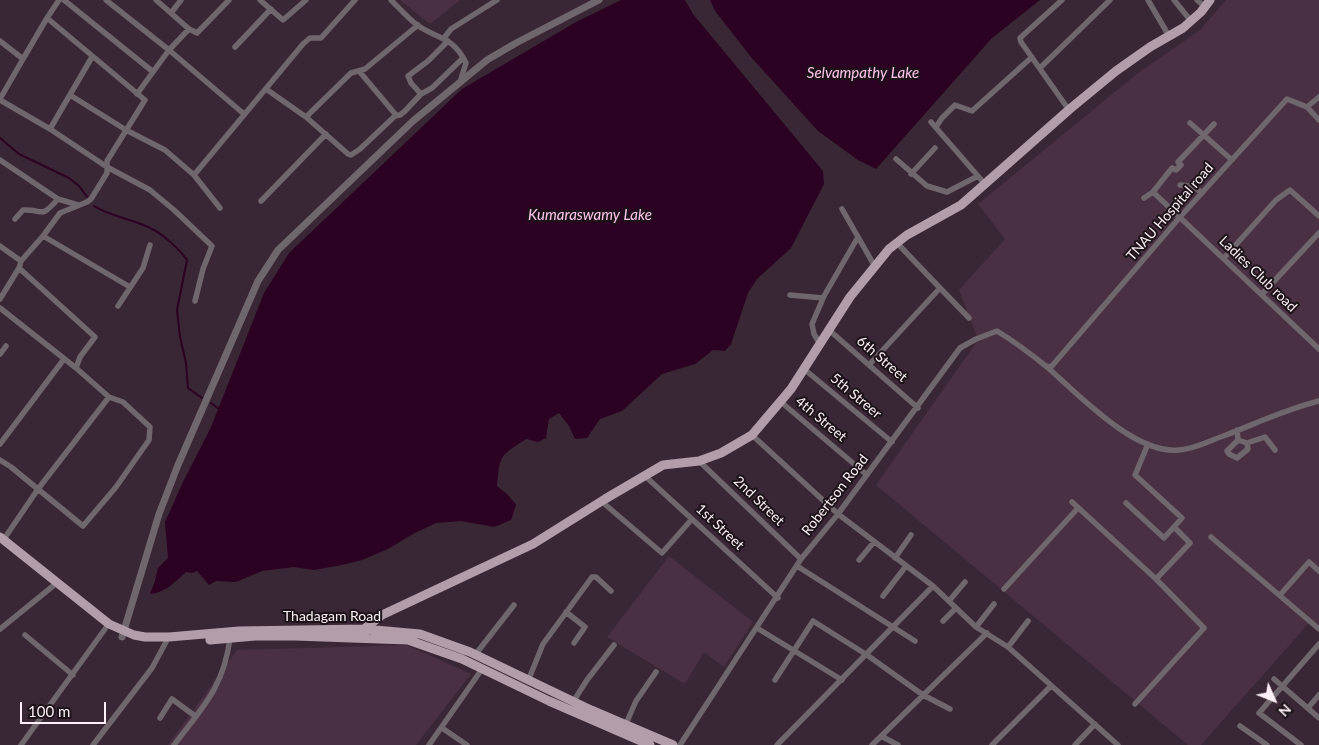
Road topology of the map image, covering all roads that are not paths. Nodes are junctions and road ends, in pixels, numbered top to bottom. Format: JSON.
{"nodes":[{"id":1,"x":59,"y":0,"type":"edge"},
{"id":2,"x":64,"y":0,"type":"edge"},
{"id":3,"x":106,"y":0,"type":"edge"},
{"id":4,"x":156,"y":0,"type":"edge"},
{"id":5,"x":181,"y":0,"type":"edge"},
{"id":6,"x":229,"y":0,"type":"edge"},
{"id":7,"x":260,"y":0,"type":"edge"},
{"id":8,"x":306,"y":0,"type":"edge"},
{"id":9,"x":355,"y":0,"type":"edge"},
{"id":10,"x":391,"y":0,"type":"edge"},
{"id":11,"x":497,"y":0,"type":"edge"},
{"id":12,"x":598,"y":0,"type":"edge"},
{"id":13,"x":1062,"y":0,"type":"edge"},
{"id":14,"x":1109,"y":0,"type":"edge"},
{"id":15,"x":1148,"y":0,"type":"edge"},
{"id":16,"x":1174,"y":0,"type":"edge"},
{"id":17,"x":1197,"y":0,"type":"edge"},
{"id":18,"x":1207,"y":3,"type":"edge"},
{"id":19,"x":271,"y":10,"type":"junction"},
{"id":20,"x":171,"y":12,"type":"junction"},
{"id":21,"x":47,"y":18,"type":"junction"},
{"id":22,"x":1191,"y":21,"type":"junction"},
{"id":23,"x":418,"y":25,"type":"junction"},
{"id":24,"x":189,"y":29,"type":"junction"},
{"id":25,"x":1169,"y":36,"type":"junction"},
{"id":26,"x":446,"y":40,"type":"junction"},
{"id":27,"x":0,"y":41,"type":"edge"},
{"id":28,"x":235,"y":47,"type":"dead end"},
{"id":29,"x":169,"y":50,"type":"junction"},
{"id":30,"x":92,"y":57,"type":"junction"},
{"id":31,"x":1032,"y":57,"type":"junction"},
{"id":32,"x":463,"y":58,"type":"junction"},
{"id":33,"x":23,"y":59,"type":"junction"},
{"id":34,"x":1040,"y":68,"type":"junction"},
{"id":35,"x":358,"y":71,"type":"junction"},
{"id":36,"x":152,"y":72,"type":"junction"},
{"id":37,"x":460,"y":82,"type":"junction"},
{"id":38,"x":266,"y":89,"type":"junction"},
{"id":39,"x":137,"y":94,"type":"junction"},
{"id":40,"x":421,"y":94,"type":"junction"},
{"id":41,"x":70,"y":95,"type":"junction"},
{"id":42,"x":1319,"y":97,"type":"edge"},
{"id":43,"x":0,"y":99,"type":"edge"},
{"id":44,"x":1306,"y":107,"type":"junction"},
{"id":45,"x":1069,"y":110,"type":"junction"},
{"id":46,"x":244,"y":114,"type":"junction"},
{"id":47,"x":395,"y":116,"type":"junction"},
{"id":48,"x":306,"y":117,"type":"junction"},
{"id":49,"x":1319,"y":120,"type":"edge"},
{"id":50,"x":931,"y":122,"type":"dead end"},
{"id":51,"x":1190,"y":123,"type":"dead end"},
{"id":52,"x":1214,"y":124,"type":"dead end"},
{"id":53,"x":936,"y":127,"type":"junction"},
{"id":54,"x":50,"y":129,"type":"junction"},
{"id":55,"x":126,"y":130,"type":"junction"},
{"id":56,"x":326,"y":134,"type":"junction"},
{"id":57,"x":1203,"y":135,"type":"junction"},
{"id":58,"x":935,"y":148,"type":"dead end"},
{"id":59,"x":896,"y":159,"type":"dead end"},
{"id":60,"x":0,"y":160,"type":"edge"},
{"id":61,"x":1232,"y":160,"type":"junction"},
{"id":62,"x":107,"y":167,"type":"junction"},
{"id":63,"x":911,"y":174,"type":"junction"},
{"id":64,"x":194,"y":175,"type":"junction"},
{"id":65,"x":981,"y":180,"type":"junction"},
{"id":66,"x":1180,"y":185,"type":"dead end"},
{"id":67,"x":1153,"y":192,"type":"junction"},
{"id":68,"x":1202,"y":193,"type":"junction"},
{"id":69,"x":1144,"y":198,"type":"dead end"},
{"id":70,"x":58,"y":199,"type":"junction"},
{"id":71,"x":261,"y":201,"type":"dead end"},
{"id":72,"x":78,"y":205,"type":"junction"},
{"id":73,"x":220,"y":208,"type":"dead end"},
{"id":74,"x":842,"y":209,"type":"dead end"},
{"id":75,"x":1319,"y":216,"type":"edge"},
{"id":76,"x":1180,"y":217,"type":"junction"},
{"id":77,"x":15,"y":219,"type":"dead end"},
{"id":78,"x":1319,"y":233,"type":"edge"},
{"id":79,"x":43,"y":236,"type":"junction"},
{"id":80,"x":858,"y":238,"type":"junction"},
{"id":81,"x":897,"y":243,"type":"junction"},
{"id":82,"x":150,"y":245,"type":"dead end"},
{"id":83,"x":0,"y":246,"type":"edge"},
{"id":84,"x":1224,"y":258,"type":"junction"},
{"id":85,"x":21,"y":261,"type":"junction"},
{"id":86,"x":874,"y":265,"type":"junction"},
{"id":87,"x":19,"y":268,"type":"junction"},
{"id":88,"x":130,"y":287,"type":"junction"},
{"id":89,"x":940,"y":288,"type":"junction"},
{"id":90,"x":1262,"y":294,"type":"junction"},
{"id":91,"x":790,"y":295,"type":"dead end"},
{"id":92,"x":824,"y":298,"type":"junction"},
{"id":93,"x":0,"y":299,"type":"edge"},
{"id":94,"x":195,"y":301,"type":"dead end"},
{"id":95,"x":118,"y":306,"type":"dead end"},
{"id":96,"x":0,"y":308,"type":"edge"},
{"id":97,"x":969,"y":318,"type":"dead end"},
{"id":98,"x":829,"y":330,"type":"junction"},
{"id":99,"x":820,"y":344,"type":"junction"},
{"id":100,"x":6,"y":346,"type":"dead end"},
{"id":101,"x":1319,"y":349,"type":"edge"},
{"id":102,"x":0,"y":354,"type":"edge"},
{"id":103,"x":64,"y":359,"type":"junction"},
{"id":104,"x":868,"y":364,"type":"junction"},
{"id":105,"x":1046,"y":366,"type":"junction"},
{"id":106,"x":76,"y":368,"type":"junction"},
{"id":107,"x":804,"y":369,"type":"junction"},
{"id":108,"x":109,"y":397,"type":"junction"},
{"id":109,"x":1319,"y":401,"type":"edge"},
{"id":110,"x":781,"y":402,"type":"junction"},
{"id":111,"x":918,"y":408,"type":"junction"},
{"id":112,"x":1238,"y":430,"type":"junction"},
{"id":113,"x":752,"y":435,"type":"junction"},
{"id":114,"x":1238,"y":440,"type":"junction"},
{"id":115,"x":892,"y":442,"type":"junction"},
{"id":116,"x":1247,"y":443,"type":"junction"},
{"id":117,"x":0,"y":444,"type":"edge"},
{"id":118,"x":1148,"y":444,"type":"junction"},
{"id":119,"x":1275,"y":450,"type":"dead end"},
{"id":120,"x":0,"y":460,"type":"edge"},
{"id":121,"x":700,"y":461,"type":"junction"},
{"id":122,"x":867,"y":475,"type":"junction"},
{"id":123,"x":645,"y":476,"type":"junction"},
{"id":124,"x":38,"y":489,"type":"junction"},
{"id":125,"x":601,"y":501,"type":"junction"},
{"id":126,"x":1072,"y":502,"type":"dead end"},
{"id":127,"x":1126,"y":503,"type":"dead end"},
{"id":128,"x":1078,"y":508,"type":"junction"},
{"id":129,"x":838,"y":514,"type":"junction"},
{"id":130,"x":692,"y":519,"type":"junction"},
{"id":131,"x":1174,"y":527,"type":"junction"},
{"id":132,"x":911,"y":536,"type":"dead end"},
{"id":133,"x":1211,"y":537,"type":"dead end"},
{"id":134,"x":1,"y":540,"type":"edge"},
{"id":135,"x":874,"y":542,"type":"junction"},
{"id":136,"x":895,"y":558,"type":"junction"},
{"id":137,"x":801,"y":559,"type":"junction"},
{"id":138,"x":859,"y":560,"type":"dead end"},
{"id":139,"x":797,"y":566,"type":"junction"},
{"id":140,"x":906,"y":566,"type":"junction"},
{"id":141,"x":1319,"y":571,"type":"edge"},
{"id":142,"x":1156,"y":579,"type":"junction"},
{"id":143,"x":965,"y":582,"type":"dead end"},
{"id":144,"x":53,"y":586,"type":"junction"},
{"id":145,"x":933,"y":586,"type":"junction"},
{"id":146,"x":1004,"y":589,"type":"dead end"},
{"id":147,"x":611,"y":591,"type":"dead end"},
{"id":148,"x":1280,"y":595,"type":"junction"},
{"id":149,"x":882,"y":596,"type":"dead end"},
{"id":150,"x":778,"y":598,"type":"junction"},
{"id":151,"x":949,"y":601,"type":"junction"},
{"id":152,"x":994,"y":604,"type":"dead end"},
{"id":153,"x":514,"y":605,"type":"dead end"},
{"id":154,"x":956,"y":608,"type":"junction"},
{"id":155,"x":566,"y":612,"type":"junction"},
{"id":156,"x":943,"y":621,"type":"dead end"},
{"id":157,"x":1028,"y":621,"type":"dead end"},
{"id":158,"x":976,"y":626,"type":"junction"},
{"id":159,"x":894,"y":627,"type":"junction"},
{"id":160,"x":109,"y":628,"type":"junction"},
{"id":161,"x":757,"y":628,"type":"junction"},
{"id":162,"x":0,"y":629,"type":"edge"},
{"id":163,"x":1319,"y":629,"type":"edge"},
{"id":164,"x":365,"y":633,"type":"junction"},
{"id":165,"x":987,"y":633,"type":"junction"},
{"id":166,"x":25,"y":635,"type":"dead end"},
{"id":167,"x":123,"y":635,"type":"junction"},
{"id":168,"x":230,"y":638,"type":"junction"},
{"id":169,"x":915,"y":641,"type":"dead end"},
{"id":170,"x":166,"y":642,"type":"junction"},
{"id":171,"x":574,"y":643,"type":"dead end"},
{"id":172,"x":1319,"y":644,"type":"edge"},
{"id":173,"x":614,"y":646,"type":"dead end"},
{"id":174,"x":1008,"y":647,"type":"junction"},
{"id":175,"x":794,"y":650,"type":"junction"},
{"id":176,"x":475,"y":655,"type":"junction"},
{"id":177,"x":867,"y":655,"type":"junction"},
{"id":178,"x":482,"y":669,"type":"junction"},
{"id":179,"x":656,"y":672,"type":"dead end"},
{"id":180,"x":73,"y":675,"type":"junction"},
{"id":181,"x":1274,"y":679,"type":"dead end"},
{"id":182,"x":775,"y":680,"type":"dead end"},
{"id":183,"x":842,"y":680,"type":"junction"},
{"id":184,"x":528,"y":681,"type":"junction"},
{"id":185,"x":1051,"y":686,"type":"junction"},
{"id":186,"x":1282,"y":686,"type":"junction"},
{"id":187,"x":923,"y":695,"type":"junction"},
{"id":188,"x":1319,"y":695,"type":"edge"},
{"id":189,"x":573,"y":702,"type":"junction"},
{"id":190,"x":1134,"y":704,"type":"dead end"},
{"id":191,"x":1308,"y":708,"type":"junction"},
{"id":192,"x":950,"y":709,"type":"dead end"},
{"id":193,"x":195,"y":716,"type":"junction"},
{"id":194,"x":160,"y":718,"type":"dead end"},
{"id":195,"x":1319,"y":718,"type":"edge"},
{"id":196,"x":1095,"y":724,"type":"junction"},
{"id":197,"x":625,"y":726,"type":"junction"},
{"id":198,"x":1240,"y":726,"type":"dead end"},
{"id":199,"x":442,"y":728,"type":"junction"},
{"id":200,"x":881,"y":736,"type":"junction"},
{"id":201,"x":21,"y":745,"type":"edge"},
{"id":202,"x":93,"y":745,"type":"edge"},
{"id":203,"x":174,"y":745,"type":"edge"},
{"id":204,"x":429,"y":745,"type":"edge"},
{"id":205,"x":467,"y":745,"type":"edge"},
{"id":206,"x":650,"y":745,"type":"edge"},
{"id":207,"x":673,"y":745,"type":"edge"},
{"id":208,"x":680,"y":745,"type":"edge"},
{"id":209,"x":777,"y":745,"type":"edge"},
{"id":210,"x":872,"y":745,"type":"edge"},
{"id":211,"x":898,"y":745,"type":"edge"},
{"id":212,"x":992,"y":745,"type":"edge"},
{"id":213,"x":1076,"y":745,"type":"edge"},
{"id":214,"x":1118,"y":745,"type":"edge"},
{"id":215,"x":1266,"y":745,"type":"edge"},
{"id":216,"x":1301,"y":745,"type":"edge"}],
"edges":[{"from":1,"to":21,"type":"street"},
{"from":2,"to":36,"type":"street"},
{"from":3,"to":29,"type":"street"},
{"from":4,"to":20,"type":"street"},
{"from":5,"to":20,"type":"street"},
{"from":6,"to":24,"type":"street"},
{"from":7,"to":19,"type":"street"},
{"from":8,"to":19,"type":"street"},
{"from":9,"to":38,"type":"street"},
{"from":10,"to":23,"type":"street"},
{"from":11,"to":26,"type":"street"},
{"from":12,"to":37,"type":"street"},
{"from":13,"to":31,"type":"street"},
{"from":14,"to":34,"type":"street"},
{"from":15,"to":25,"type":"street"},
{"from":16,"to":22,"type":"street"},
{"from":17,"to":18,"type":"street"},
{"from":18,"to":22,"type":"main road"},
{"from":19,"to":28,"type":"street"},
{"from":20,"to":24,"type":"street"},
{"from":21,"to":30,"type":"street"},
{"from":21,"to":33,"type":"street"},
{"from":22,"to":25,"type":"main road"},
{"from":23,"to":26,"type":"street"},
{"from":23,"to":35,"type":"street"},
{"from":24,"to":29,"type":"street"},
{"from":25,"to":45,"type":"main road"},
{"from":26,"to":32,"type":"street"},
{"from":26,"to":40,"type":"street"},
{"from":27,"to":33,"type":"street"},
{"from":29,"to":36,"type":"street"},
{"from":29,"to":46,"type":"street"},
{"from":30,"to":39,"type":"street"},
{"from":30,"to":41,"type":"street"},
{"from":31,"to":34,"type":"street"},
{"from":31,"to":53,"type":"street"},
{"from":32,"to":37,"type":"street"},
{"from":32,"to":40,"type":"street"},
{"from":33,"to":43,"type":"street"},
{"from":34,"to":45,"type":"street"},
{"from":35,"to":47,"type":"street"},
{"from":35,"to":48,"type":"street"},
{"from":36,"to":39,"type":"street"},
{"from":37,"to":167,"type":"street"},
{"from":38,"to":46,"type":"street"},
{"from":38,"to":48,"type":"street"},
{"from":39,"to":55,"type":"street"},
{"from":40,"to":47,"type":"street"},
{"from":41,"to":54,"type":"street"},
{"from":41,"to":55,"type":"street"},
{"from":42,"to":44,"type":"street"},
{"from":43,"to":54,"type":"street"},
{"from":44,"to":49,"type":"street"},
{"from":44,"to":61,"type":"street","name":"TNAU Hospital road"},
{"from":45,"to":65,"type":"main road"},
{"from":46,"to":64,"type":"street"},
{"from":47,"to":56,"type":"street"},
{"from":48,"to":56,"type":"street"},
{"from":50,"to":53,"type":"street"},
{"from":51,"to":57,"type":"street"},
{"from":52,"to":57,"type":"street"},
{"from":53,"to":65,"type":"street"},
{"from":54,"to":62,"type":"street"},
{"from":55,"to":62,"type":"street"},
{"from":55,"to":64,"type":"street"},
{"from":56,"to":71,"type":"street"},
{"from":57,"to":61,"type":"street"},
{"from":57,"to":67,"type":"street"},
{"from":58,"to":63,"type":"street"},
{"from":59,"to":63,"type":"street"},
{"from":60,"to":70,"type":"street"},
{"from":61,"to":68,"type":"street","name":"TNAU Hospital road"},
{"from":62,"to":72,"type":"street"},
{"from":62,"to":94,"type":"street"},
{"from":63,"to":65,"type":"street"},
{"from":64,"to":73,"type":"street"},
{"from":65,"to":81,"type":"main road"},
{"from":66,"to":68,"type":"street"},
{"from":67,"to":69,"type":"street"},
{"from":67,"to":76,"type":"street","name":"Ladies Club road"},
{"from":68,"to":76,"type":"street","name":"TNAU Hospital road"},
{"from":70,"to":72,"type":"street"},
{"from":70,"to":77,"type":"street"},
{"from":72,"to":79,"type":"street"},
{"from":74,"to":80,"type":"street"},
{"from":75,"to":84,"type":"street"},
{"from":76,"to":84,"type":"street","name":"Ladies Club road"},
{"from":76,"to":105,"type":"street","name":"TNAU Hospital road"},
{"from":78,"to":90,"type":"street"},
{"from":79,"to":85,"type":"street"},
{"from":79,"to":88,"type":"street"},
{"from":80,"to":86,"type":"street"},
{"from":80,"to":92,"type":"street"},
{"from":81,"to":86,"type":"main road"},
{"from":81,"to":89,"type":"street"},
{"from":82,"to":88,"type":"street"},
{"from":83,"to":85,"type":"street"},
{"from":84,"to":90,"type":"street","name":"Ladies Club road"},
{"from":85,"to":87,"type":"street"},
{"from":86,"to":98,"type":"main road"},
{"from":87,"to":93,"type":"street"},
{"from":87,"to":106,"type":"street"},
{"from":88,"to":95,"type":"street"},
{"from":89,"to":97,"type":"street"},
{"from":89,"to":104,"type":"street"},
{"from":90,"to":101,"type":"street","name":"Ladies Club road"},
{"from":91,"to":92,"type":"street"},
{"from":92,"to":99,"type":"street"},
{"from":96,"to":103,"type":"street"},
{"from":98,"to":99,"type":"main road"},
{"from":98,"to":104,"type":"street","name":"6th Street"},
{"from":99,"to":107,"type":"main road"},
{"from":100,"to":102,"type":"street"},
{"from":103,"to":106,"type":"street"},
{"from":103,"to":117,"type":"street"},
{"from":104,"to":111,"type":"street","name":"6th Street"},
{"from":105,"to":111,"type":"street","name":"Robertson Road"},
{"from":105,"to":118,"type":"street"},
{"from":106,"to":108,"type":"street"},
{"from":107,"to":110,"type":"main road"},
{"from":107,"to":115,"type":"street","name":"5th Streer"},
{"from":108,"to":124,"type":"street"},
{"from":108,"to":124,"type":"street"},
{"from":109,"to":112,"type":"street"},
{"from":110,"to":113,"type":"main road"},
{"from":110,"to":122,"type":"street","name":"4th Street"},
{"from":111,"to":115,"type":"street","name":"Robertson Road"},
{"from":112,"to":114,"type":"street"},
{"from":112,"to":118,"type":"street"},
{"from":113,"to":121,"type":"main road"},
{"from":113,"to":129,"type":"street"},
{"from":114,"to":116,"type":"street"},
{"from":114,"to":116,"type":"street"},
{"from":115,"to":122,"type":"street","name":"Robertson Road"},
{"from":116,"to":119,"type":"street"},
{"from":118,"to":131,"type":"street"},
{"from":120,"to":124,"type":"street"},
{"from":121,"to":123,"type":"main road"},
{"from":121,"to":137,"type":"street","name":"2nd Street"},
{"from":122,"to":129,"type":"street","name":"Robertson Road"},
{"from":123,"to":125,"type":"main road"},
{"from":123,"to":130,"type":"street","name":"1st Street"},
{"from":124,"to":134,"type":"street"},
{"from":125,"to":130,"type":"street"},
{"from":125,"to":164,"type":"main road"},
{"from":126,"to":128,"type":"street"},
{"from":127,"to":131,"type":"street"},
{"from":128,"to":142,"type":"street"},
{"from":128,"to":146,"type":"street"},
{"from":129,"to":135,"type":"street"},
{"from":129,"to":137,"type":"street","name":"Robertson Road"},
{"from":130,"to":150,"type":"street","name":"1st Street"},
{"from":131,"to":142,"type":"street"},
{"from":132,"to":136,"type":"street"},
{"from":133,"to":148,"type":"street"},
{"from":134,"to":144,"type":"main road","name":"Thadagam Road"},
{"from":134,"to":160,"type":"main road","name":"Thadagam Road"},
{"from":135,"to":136,"type":"street"},
{"from":135,"to":138,"type":"street"},
{"from":136,"to":140,"type":"street"},
{"from":137,"to":139,"type":"street","name":"Robertson Road"},
{"from":139,"to":150,"type":"street","name":"Robertson Road"},
{"from":139,"to":159,"type":"street"},
{"from":140,"to":145,"type":"street"},
{"from":140,"to":149,"type":"street"},
{"from":141,"to":148,"type":"street"},
{"from":142,"to":190,"type":"street"},
{"from":143,"to":151,"type":"street"},
{"from":144,"to":160,"type":"main road","name":"Thadagam Road"},
{"from":144,"to":162,"type":"street"},
{"from":145,"to":151,"type":"street"},
{"from":145,"to":159,"type":"street"},
{"from":147,"to":155,"type":"street"},
{"from":148,"to":163,"type":"street"},
{"from":150,"to":161,"type":"street","name":"Robertson Road"},
{"from":151,"to":154,"type":"street"},
{"from":152,"to":158,"type":"street"},
{"from":153,"to":176,"type":"street"},
{"from":154,"to":156,"type":"street"},
{"from":154,"to":158,"type":"street"},
{"from":155,"to":171,"type":"street"},
{"from":155,"to":184,"type":"street"},
{"from":157,"to":174,"type":"street"},
{"from":158,"to":165,"type":"street"},
{"from":159,"to":169,"type":"street"},
{"from":159,"to":177,"type":"street"},
{"from":160,"to":167,"type":"main road","name":"Thadagam Road"},
{"from":160,"to":180,"type":"street"},
{"from":161,"to":175,"type":"street"},
{"from":161,"to":208,"type":"street","name":"Robertson Road"},
{"from":164,"to":167,"type":"main road","name":"Thadagam Road"},
{"from":164,"to":168,"type":"main road","name":"Thadagam Road"},
{"from":164,"to":176,"type":"main road","name":"Thadagam Road"},
{"from":164,"to":178,"type":"main road","name":"Thadagam Road"},
{"from":165,"to":174,"type":"street"},
{"from":165,"to":187,"type":"street"},
{"from":166,"to":180,"type":"street"},
{"from":167,"to":170,"type":"main road","name":"Thadagam Road"},
{"from":168,"to":170,"type":"main road","name":"Thadagam Road"},
{"from":168,"to":193,"type":"street"},
{"from":170,"to":202,"type":"street"},
{"from":172,"to":186,"type":"street"},
{"from":173,"to":189,"type":"street"},
{"from":174,"to":185,"type":"street"},
{"from":175,"to":177,"type":"street"},
{"from":175,"to":182,"type":"street"},
{"from":175,"to":183,"type":"street"},
{"from":176,"to":184,"type":"main road","name":"Thadagam Road"},
{"from":177,"to":183,"type":"street"},
{"from":177,"to":187,"type":"street"},
{"from":178,"to":199,"type":"street"},
{"from":178,"to":206,"type":"main road","name":"Thadagam Road"},
{"from":179,"to":197,"type":"street"},
{"from":180,"to":201,"type":"street"},
{"from":181,"to":186,"type":"street"},
{"from":183,"to":209,"type":"street"},
{"from":184,"to":189,"type":"main road","name":"Thadagam Road"},
{"from":185,"to":196,"type":"street"},
{"from":185,"to":212,"type":"street"},
{"from":186,"to":191,"type":"street"},
{"from":186,"to":216,"type":"street"},
{"from":187,"to":192,"type":"street"},
{"from":187,"to":200,"type":"street"},
{"from":188,"to":191,"type":"street"},
{"from":189,"to":197,"type":"main road","name":"Thadagam Road"},
{"from":191,"to":195,"type":"street"},
{"from":193,"to":194,"type":"street"},
{"from":193,"to":203,"type":"street"},
{"from":196,"to":213,"type":"street"},
{"from":196,"to":214,"type":"street"},
{"from":197,"to":207,"type":"main road","name":"Thadagam Road"},
{"from":198,"to":215,"type":"street"},
{"from":199,"to":204,"type":"street"},
{"from":199,"to":205,"type":"street"},
{"from":200,"to":210,"type":"street"},
{"from":200,"to":211,"type":"street"}]}
